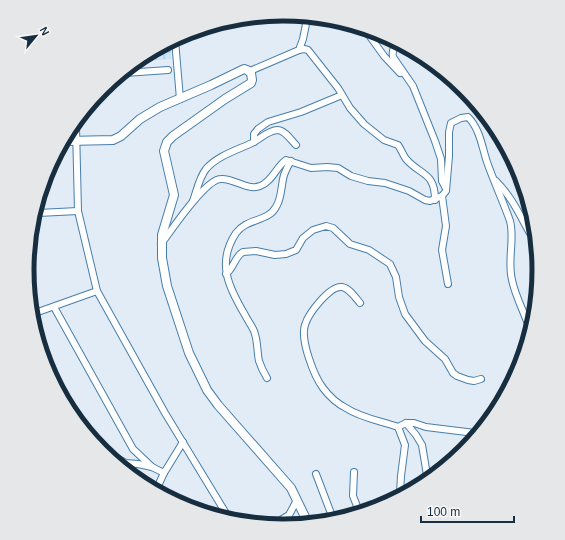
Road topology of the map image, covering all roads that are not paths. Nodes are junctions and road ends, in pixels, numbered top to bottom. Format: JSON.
{"nodes":[{"id":1,"x":306,"y":22,"type":"edge"},
{"id":2,"x":370,"y":37,"type":"edge"},
{"id":3,"x":175,"y":45,"type":"edge"},
{"id":4,"x":394,"y":48,"type":"edge"},
{"id":5,"x":299,"y":50,"type":"junction"},
{"id":6,"x":168,"y":70,"type":"dead end"},
{"id":7,"x":250,"y":71,"type":"junction"},
{"id":8,"x":130,"y":73,"type":"edge"},
{"id":9,"x":406,"y":76,"type":"junction"},
{"id":10,"x":342,"y":95,"type":"junction"},
{"id":11,"x":180,"y":99,"type":"junction"},
{"id":12,"x":76,"y":131,"type":"edge"},
{"id":13,"x":69,"y":141,"type":"edge"},
{"id":14,"x":76,"y":141,"type":"junction"},
{"id":15,"x":254,"y":142,"type":"junction"},
{"id":16,"x":296,"y":146,"type":"dead end"},
{"id":17,"x":290,"y":161,"type":"junction"},
{"id":18,"x":494,"y":179,"type":"junction"},
{"id":19,"x":444,"y":194,"type":"junction"},
{"id":20,"x":435,"y":200,"type":"junction"},
{"id":21,"x":192,"y":204,"type":"junction"},
{"id":22,"x":78,"y":211,"type":"junction"},
{"id":23,"x":40,"y":213,"type":"edge"},
{"id":24,"x":528,"y":227,"type":"edge"},
{"id":25,"x":162,"y":244,"type":"junction"},
{"id":26,"x":226,"y":274,"type":"junction"},
{"id":27,"x":448,"y":284,"type":"dead end"},
{"id":28,"x":97,"y":291,"type":"junction"},
{"id":29,"x":360,"y":303,"type":"dead end"},
{"id":30,"x":54,"y":307,"type":"junction"},
{"id":31,"x":37,"y":312,"type":"edge"},
{"id":32,"x":527,"y":320,"type":"edge"},
{"id":33,"x":267,"y":378,"type":"dead end"},
{"id":34,"x":481,"y":379,"type":"dead end"},
{"id":35,"x":406,"y":423,"type":"junction"},
{"id":36,"x":398,"y":427,"type":"junction"},
{"id":37,"x":471,"y":433,"type":"edge"},
{"id":38,"x":183,"y":442,"type":"junction"},
{"id":39,"x":127,"y":465,"type":"edge"},
{"id":40,"x":152,"y":468,"type":"junction"},
{"id":41,"x":354,"y":472,"type":"dead end"},
{"id":42,"x":164,"y":473,"type":"junction"},
{"id":43,"x":427,"y":473,"type":"edge"},
{"id":44,"x":316,"y":474,"type":"dead end"},
{"id":45,"x":158,"y":486,"type":"edge"},
{"id":46,"x":400,"y":489,"type":"edge"},
{"id":47,"x":297,"y":500,"type":"junction"},
{"id":48,"x":358,"y":508,"type":"edge"},
{"id":49,"x":225,"y":512,"type":"edge"},
{"id":50,"x":331,"y":514,"type":"edge"},
{"id":51,"x":305,"y":518,"type":"edge"},
{"id":52,"x":282,"y":519,"type":"edge"}],
"edges":[{"from":1,"to":5,"type":"street"},
{"from":2,"to":9,"type":"street"},
{"from":3,"to":11,"type":"street"},
{"from":4,"to":9,"type":"street"},
{"from":5,"to":7,"type":"street"},
{"from":5,"to":10,"type":"street"},
{"from":6,"to":8,"type":"street"},
{"from":7,"to":11,"type":"main road"},
{"from":7,"to":25,"type":"main road"},
{"from":9,"to":19,"type":"street"},
{"from":10,"to":15,"type":"street"},
{"from":10,"to":20,"type":"street"},
{"from":11,"to":14,"type":"main road"},
{"from":12,"to":14,"type":"street"},
{"from":13,"to":14,"type":"main road"},
{"from":14,"to":22,"type":"street"},
{"from":15,"to":16,"type":"street"},
{"from":15,"to":21,"type":"street"},
{"from":17,"to":20,"type":"street"},
{"from":17,"to":21,"type":"street"},
{"from":17,"to":26,"type":"street"},
{"from":18,"to":19,"type":"street"},
{"from":18,"to":24,"type":"street"},
{"from":18,"to":32,"type":"street"},
{"from":19,"to":20,"type":"street"},
{"from":19,"to":27,"type":"street"},
{"from":21,"to":25,"type":"street"},
{"from":22,"to":23,"type":"street"},
{"from":22,"to":28,"type":"street"},
{"from":25,"to":47,"type":"main road"},
{"from":26,"to":33,"type":"street"},
{"from":26,"to":34,"type":"street"},
{"from":28,"to":30,"type":"street"},
{"from":28,"to":38,"type":"street"},
{"from":29,"to":36,"type":"street"},
{"from":30,"to":31,"type":"street"},
{"from":30,"to":40,"type":"street"},
{"from":35,"to":36,"type":"street"},
{"from":35,"to":37,"type":"street"},
{"from":35,"to":43,"type":"street"},
{"from":36,"to":46,"type":"street"},
{"from":38,"to":42,"type":"street"},
{"from":38,"to":49,"type":"street"},
{"from":39,"to":40,"type":"street"},
{"from":40,"to":42,"type":"street"},
{"from":41,"to":48,"type":"street"},
{"from":42,"to":45,"type":"street"},
{"from":44,"to":50,"type":"street"},
{"from":47,"to":51,"type":"main road"},
{"from":47,"to":52,"type":"street"}]}
